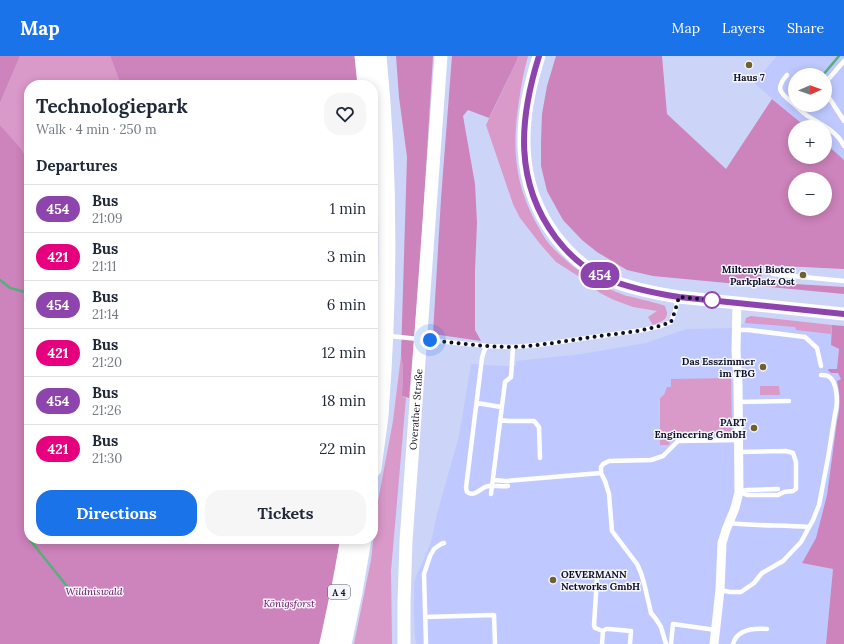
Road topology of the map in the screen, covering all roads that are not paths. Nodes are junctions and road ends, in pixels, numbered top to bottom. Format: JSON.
{"nodes":[{"id":1,"x":364,"y":56,"type":"edge"},
{"id":2,"x":378,"y":56,"type":"edge"},
{"id":3,"x":386,"y":56,"type":"edge"},
{"id":4,"x":441,"y":56,"type":"edge"},
{"id":5,"x":538,"y":56,"type":"edge"},
{"id":6,"x":844,"y":61,"type":"edge"},
{"id":7,"x":787,"y":75,"type":"dead end"},
{"id":8,"x":832,"y":75,"type":"edge"},
{"id":9,"x":366,"y":80,"type":"edge"},
{"id":10,"x":788,"y":99,"type":"edge"},
{"id":11,"x":832,"y":102,"type":"edge"},
{"id":12,"x":803,"y":112,"type":"edge"},
{"id":13,"x":844,"y":121,"type":"edge"},
{"id":14,"x":844,"y":146,"type":"edge"},
{"id":15,"x":387,"y":195,"type":"junction"},
{"id":16,"x":773,"y":274,"type":"dead end"},
{"id":17,"x":844,"y":281,"type":"edge"},
{"id":18,"x":679,"y":297,"type":"junction"},
{"id":19,"x":737,"y":302,"type":"junction"},
{"id":20,"x":844,"y":314,"type":"edge"},
{"id":21,"x":736,"y":330,"type":"junction"},
{"id":22,"x":381,"y":335,"type":"dead end"},
{"id":23,"x":487,"y":346,"type":"junction"},
{"id":24,"x":512,"y":347,"type":"junction"},
{"id":25,"x":821,"y":366,"type":"dead end"},
{"id":26,"x":821,"y":375,"type":"dead end"},
{"id":27,"x":789,"y":400,"type":"dead end"},
{"id":28,"x":738,"y":402,"type":"junction"},
{"id":29,"x":477,"y":403,"type":"junction"},
{"id":30,"x":501,"y":407,"type":"junction"},
{"id":31,"x":500,"y":420,"type":"junction"},
{"id":32,"x":378,"y":426,"type":"edge"},
{"id":33,"x":739,"y":440,"type":"junction"},
{"id":34,"x":739,"y":452,"type":"junction"},
{"id":35,"x":540,"y":458,"type":"dead end"},
{"id":36,"x":601,"y":473,"type":"junction"},
{"id":37,"x":492,"y":483,"type":"junction"},
{"id":38,"x":508,"y":486,"type":"dead end"},
{"id":39,"x":778,"y":489,"type":"dead end"},
{"id":40,"x":739,"y":492,"type":"junction"},
{"id":41,"x":491,"y":494,"type":"dead end"},
{"id":42,"x":729,"y":523,"type":"junction"},
{"id":43,"x":809,"y":527,"type":"junction"},
{"id":44,"x":444,"y":543,"type":"dead end"},
{"id":45,"x":348,"y":544,"type":"edge"},
{"id":46,"x":362,"y":544,"type":"edge"},
{"id":47,"x":597,"y":578,"type":"dead end"},
{"id":48,"x":720,"y":590,"type":"junction"},
{"id":49,"x":425,"y":617,"type":"junction"},
{"id":50,"x":716,"y":630,"type":"junction"},
{"id":51,"x":767,"y":630,"type":"dead end"},
{"id":52,"x":603,"y":631,"type":"junction"},
{"id":53,"x":328,"y":644,"type":"edge"},
{"id":54,"x":343,"y":644,"type":"edge"},
{"id":55,"x":404,"y":644,"type":"edge"},
{"id":56,"x":426,"y":644,"type":"edge"},
{"id":57,"x":495,"y":644,"type":"edge"},
{"id":58,"x":602,"y":644,"type":"edge"},
{"id":59,"x":630,"y":644,"type":"edge"},
{"id":60,"x":666,"y":644,"type":"edge"},
{"id":61,"x":671,"y":644,"type":"edge"},
{"id":62,"x":714,"y":644,"type":"edge"},
{"id":63,"x":733,"y":644,"type":"edge"}],
"edges":[{"from":1,"to":9,"type":"highway"},
{"from":2,"to":15,"type":"highway"},
{"from":3,"to":15,"type":"highway"},
{"from":4,"to":55,"type":"main road","name":"Overather Straße"},
{"from":5,"to":18,"type":"main road"},
{"from":6,"to":8,"type":"lane"},
{"from":7,"to":10,"type":"lane"},
{"from":11,"to":13,"type":"lane"},
{"from":12,"to":14,"type":"lane"},
{"from":15,"to":32,"type":"highway"},
{"from":16,"to":17,"type":"lane"},
{"from":18,"to":19,"type":"main road"},
{"from":18,"to":24,"type":"lane"},
{"from":19,"to":20,"type":"main road"},
{"from":19,"to":21,"type":"street"},
{"from":21,"to":25,"type":"lane"},
{"from":21,"to":28,"type":"street"},
{"from":22,"to":23,"type":"lane"},
{"from":23,"to":24,"type":"lane"},
{"from":23,"to":29,"type":"lane"},
{"from":24,"to":30,"type":"lane"},
{"from":26,"to":43,"type":"lane"},
{"from":27,"to":28,"type":"lane"},
{"from":28,"to":33,"type":"street"},
{"from":29,"to":30,"type":"lane"},
{"from":29,"to":37,"type":"lane"},
{"from":30,"to":31,"type":"lane"},
{"from":31,"to":35,"type":"lane"},
{"from":31,"to":37,"type":"lane"},
{"from":33,"to":34,"type":"street"},
{"from":33,"to":36,"type":"lane"},
{"from":34,"to":40,"type":"street"},
{"from":34,"to":40,"type":"lane"},
{"from":36,"to":37,"type":"lane"},
{"from":36,"to":60,"type":"lane"},
{"from":37,"to":38,"type":"lane"},
{"from":37,"to":41,"type":"lane"},
{"from":39,"to":40,"type":"lane"},
{"from":40,"to":42,"type":"street"},
{"from":42,"to":43,"type":"lane"},
{"from":42,"to":48,"type":"street"},
{"from":43,"to":48,"type":"lane"},
{"from":44,"to":49,"type":"lane"},
{"from":45,"to":53,"type":"highway","number":"A 4"},
{"from":46,"to":54,"type":"highway","number":"A 4"},
{"from":47,"to":52,"type":"lane"},
{"from":48,"to":50,"type":"street"},
{"from":49,"to":56,"type":"lane"},
{"from":49,"to":57,"type":"lane"},
{"from":50,"to":61,"type":"lane"},
{"from":50,"to":62,"type":"street"},
{"from":51,"to":63,"type":"lane"},
{"from":52,"to":58,"type":"lane"},
{"from":52,"to":59,"type":"lane"}]}
